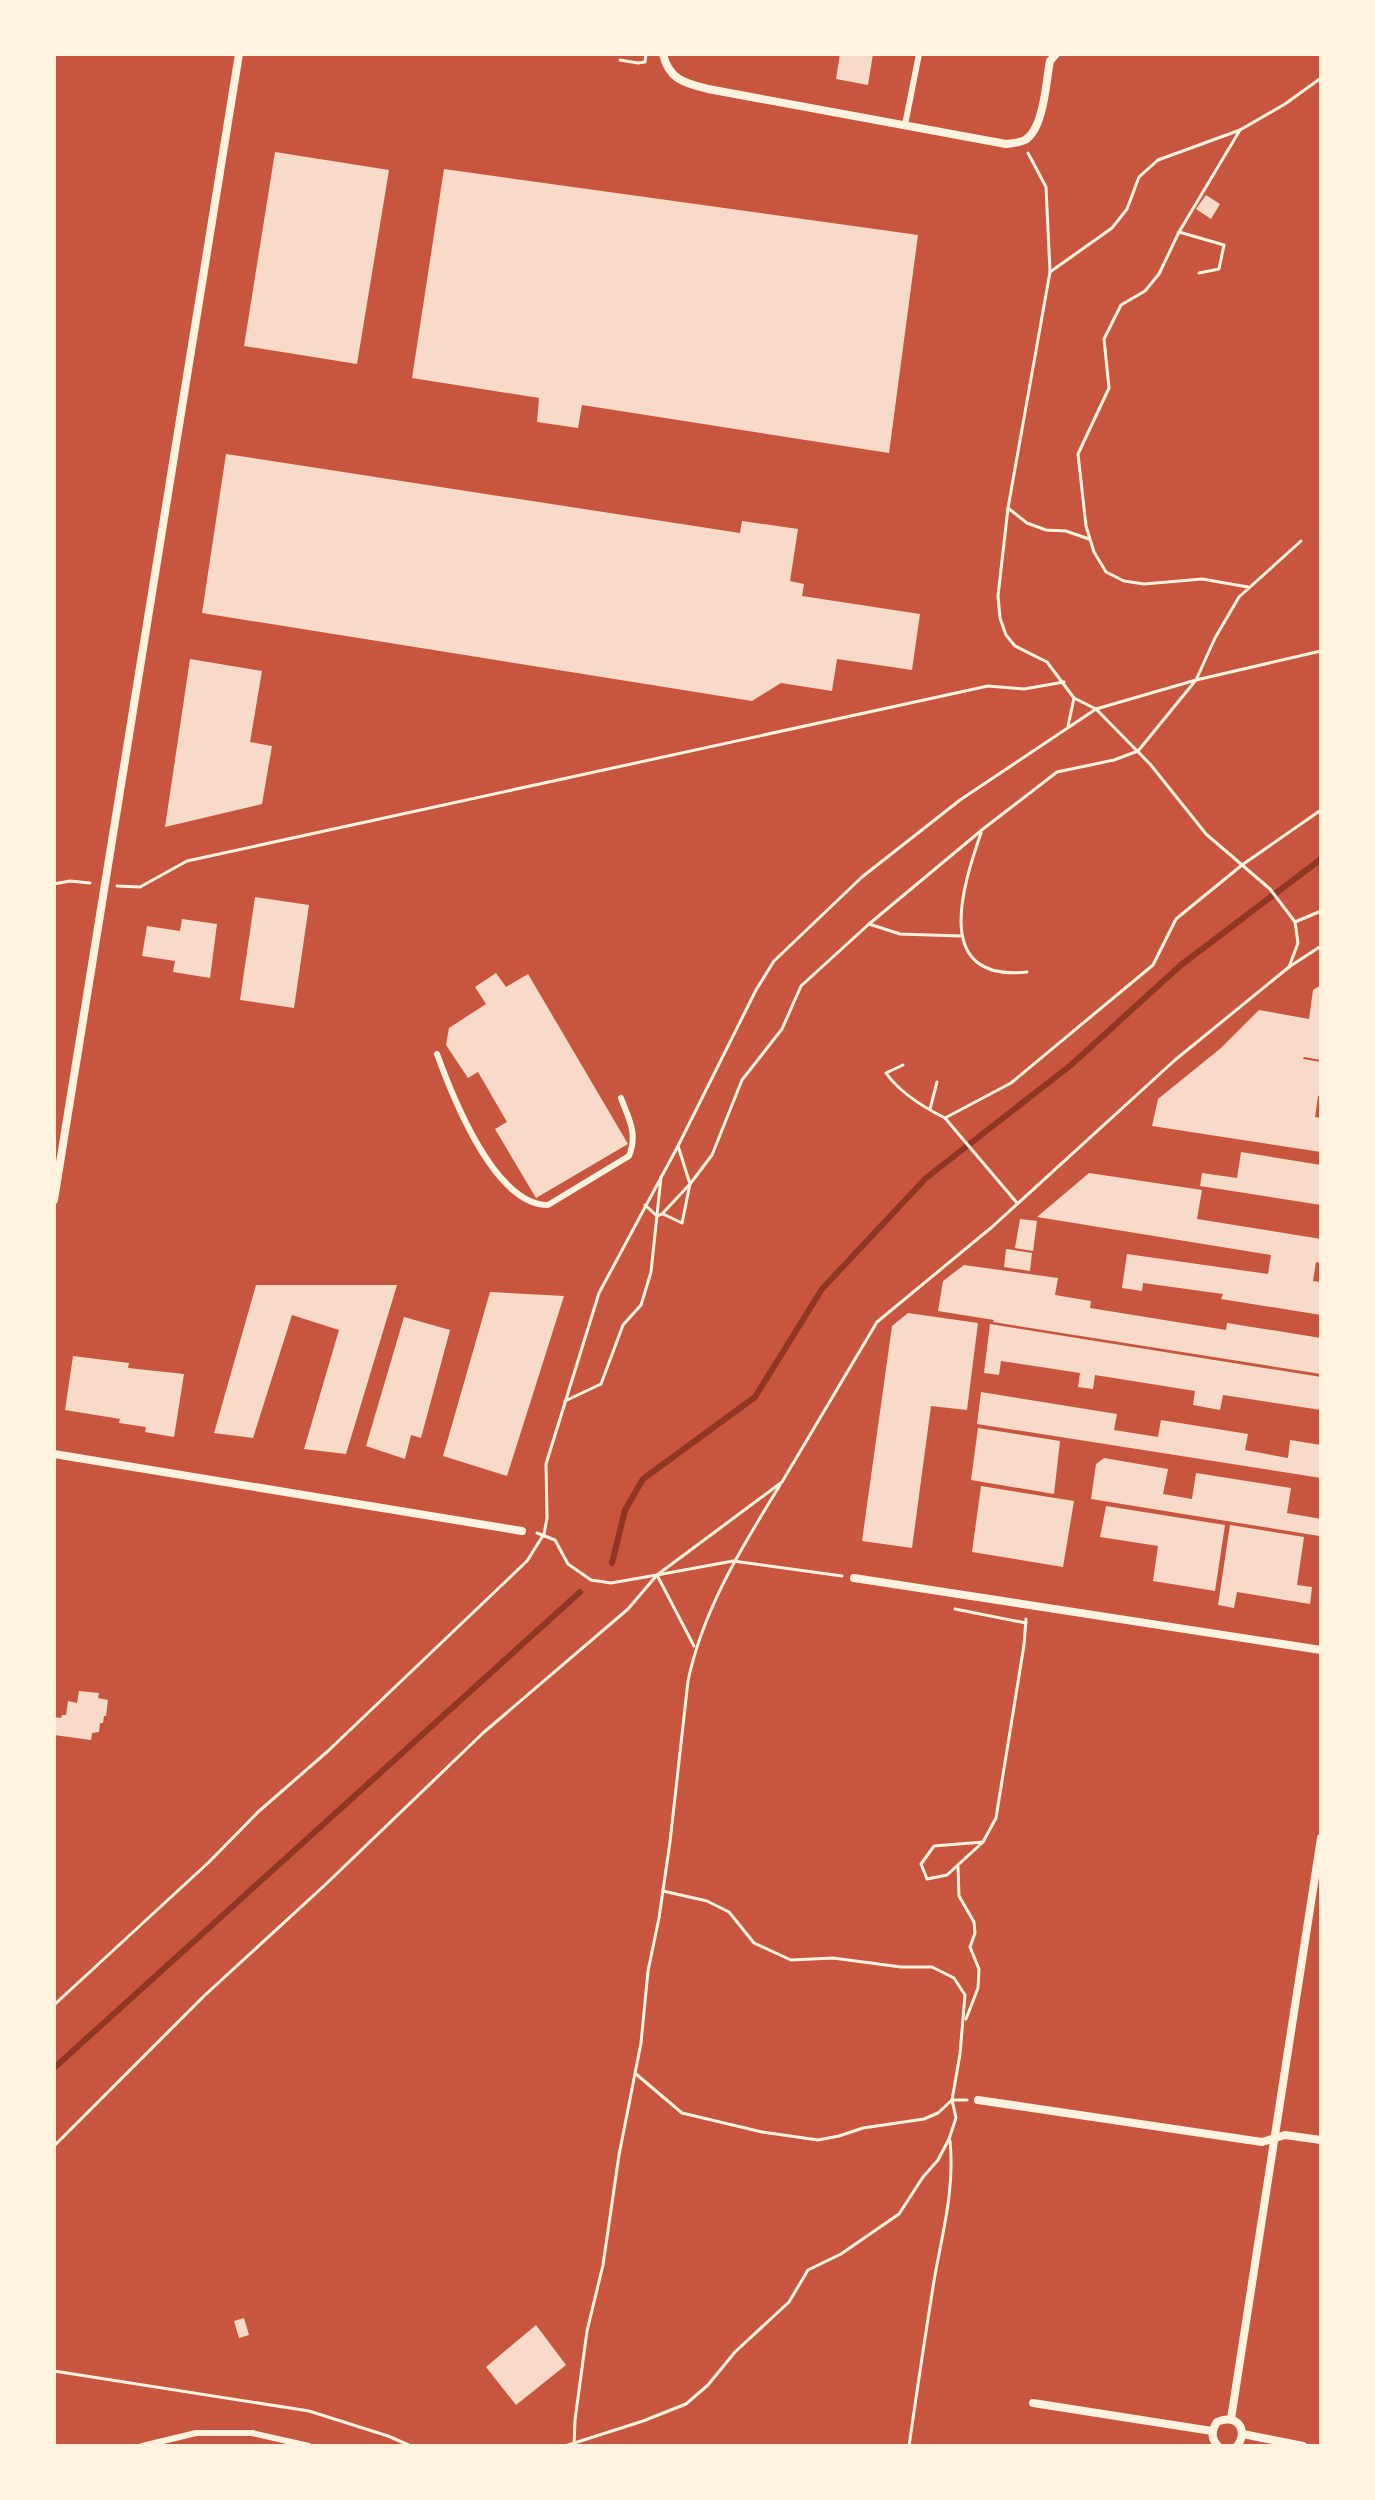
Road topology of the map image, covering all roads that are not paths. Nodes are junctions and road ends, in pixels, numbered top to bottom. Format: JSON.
{"nodes":[{"id":1,"x":239,"y":54,"type":"edge"},
{"id":2,"x":663,"y":54,"type":"edge"},
{"id":3,"x":919,"y":54,"type":"edge"},
{"id":4,"x":1056,"y":54,"type":"edge"},
{"id":5,"x":905,"y":125,"type":"junction"},
{"id":6,"x":437,"y":1054,"type":"dead end"},
{"id":7,"x":621,"y":1098,"type":"dead end"},
{"id":8,"x":54,"y":1200,"type":"edge"},
{"id":9,"x":54,"y":1454,"type":"edge"},
{"id":10,"x":522,"y":1531,"type":"dead end"},
{"id":11,"x":854,"y":1578,"type":"road end"},
{"id":12,"x":1321,"y":1650,"type":"edge"},
{"id":13,"x":1321,"y":1838,"type":"edge"},
{"id":14,"x":978,"y":2100,"type":"road end"},
{"id":15,"x":1274,"y":2138,"type":"junction"},
{"id":16,"x":1321,"y":2140,"type":"edge"},
{"id":17,"x":1033,"y":2403,"type":"dead end"},
{"id":18,"x":1231,"y":2419,"type":"junction"},
{"id":19,"x":1212,"y":2431,"type":"junction"},
{"id":20,"x":1243,"y":2434,"type":"junction"},
{"id":21,"x":142,"y":2446,"type":"edge"},
{"id":22,"x":309,"y":2446,"type":"edge"},
{"id":23,"x":1218,"y":2446,"type":"edge"},
{"id":24,"x":1237,"y":2446,"type":"edge"},
{"id":25,"x":1303,"y":2446,"type":"edge"}],
"edges":[{"from":1,"to":8,"type":"street"},
{"from":2,"to":5,"type":"street"},
{"from":3,"to":5,"type":"lane"},
{"from":4,"to":5,"type":"street"},
{"from":6,"to":7,"type":"lane"},
{"from":9,"to":10,"type":"street"},
{"from":11,"to":12,"type":"street"},
{"from":13,"to":15,"type":"street"},
{"from":14,"to":15,"type":"street"},
{"from":15,"to":16,"type":"street"},
{"from":15,"to":18,"type":"street"},
{"from":17,"to":19,"type":"street"},
{"from":18,"to":19,"type":"street"},
{"from":18,"to":20,"type":"street"},
{"from":19,"to":23,"type":"street"},
{"from":20,"to":24,"type":"street"},
{"from":20,"to":25,"type":"street"},
{"from":21,"to":22,"type":"lane"}]}
